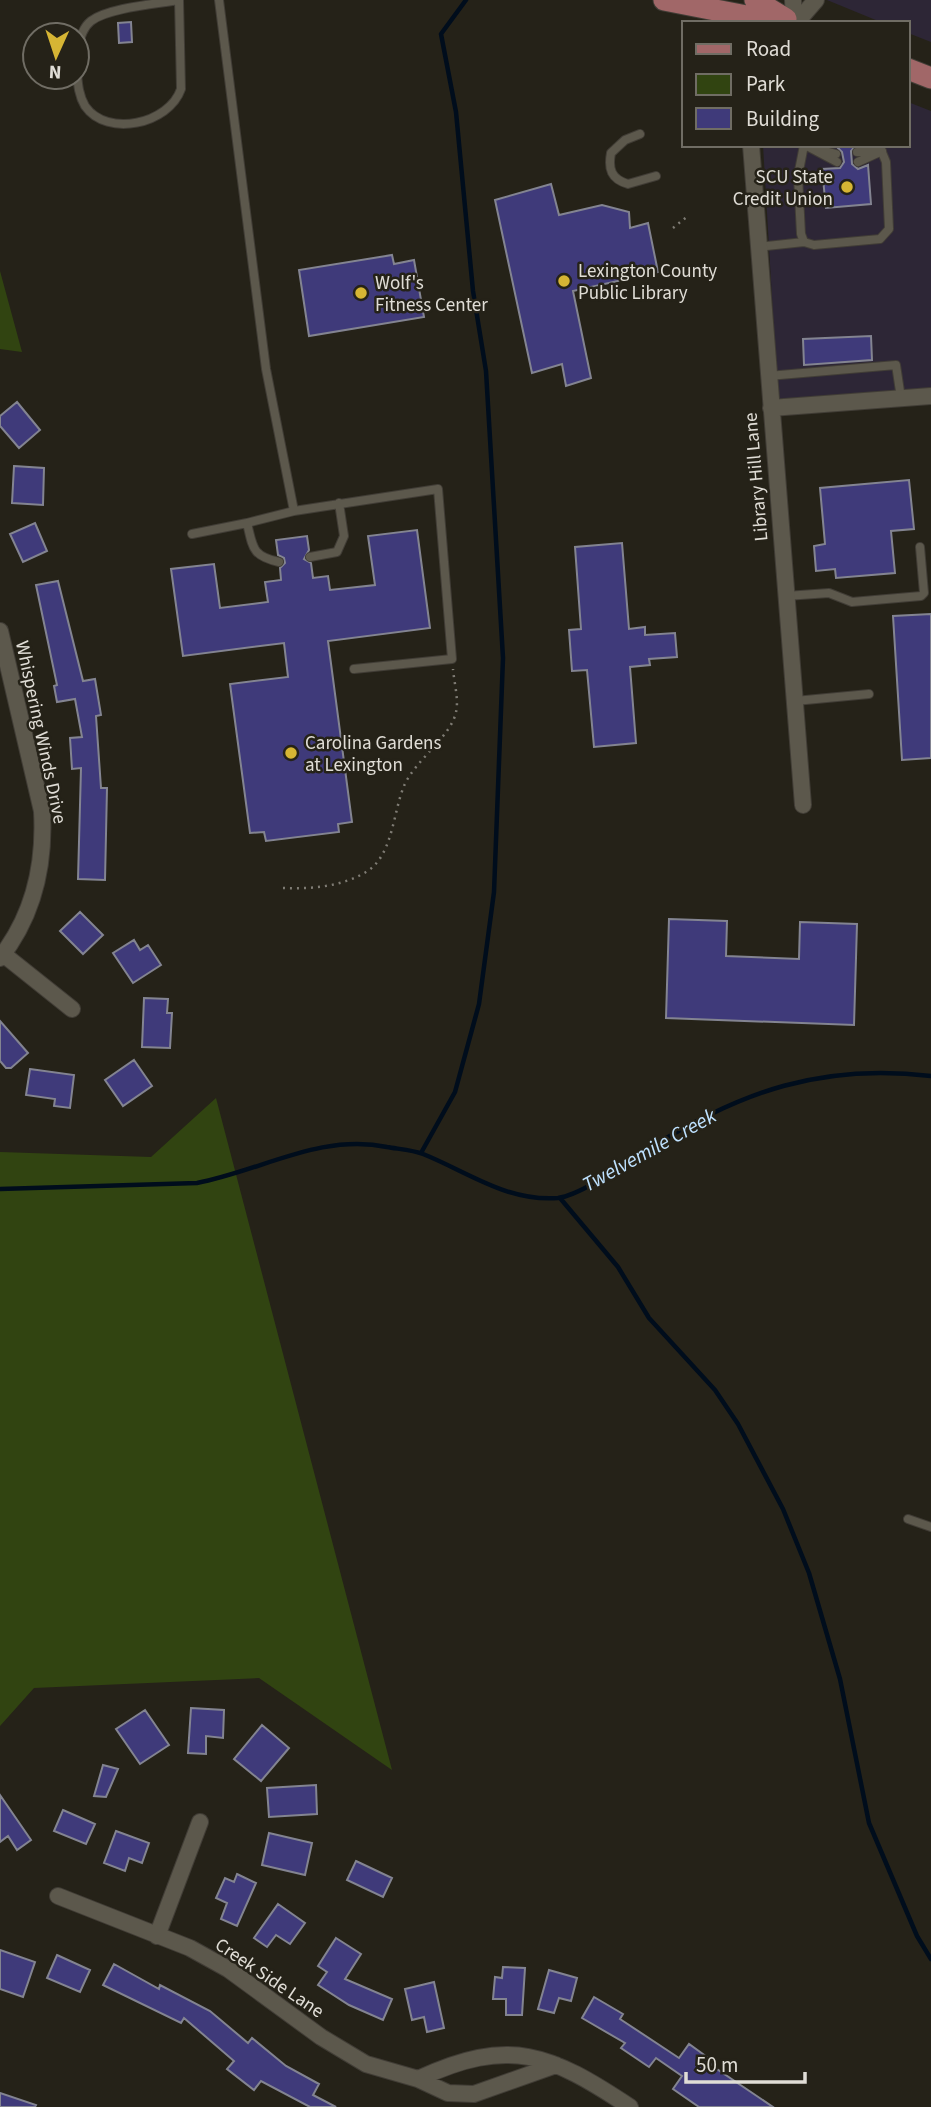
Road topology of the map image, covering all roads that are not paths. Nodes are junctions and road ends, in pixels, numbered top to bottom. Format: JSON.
{"nodes":[{"id":1,"x":179,"y":0,"type":"edge"},
{"id":2,"x":219,"y":0,"type":"edge"},
{"id":3,"x":664,"y":0,"type":"edge"},
{"id":4,"x":755,"y":0,"type":"edge"},
{"id":5,"x":793,"y":0,"type":"edge"},
{"id":6,"x":816,"y":0,"type":"edge"},
{"id":7,"x":91,"y":21,"type":"edge"},
{"id":8,"x":772,"y":21,"type":"edge"},
{"id":9,"x":790,"y":21,"type":"edge"},
{"id":10,"x":793,"y":21,"type":"edge"},
{"id":11,"x":795,"y":21,"type":"edge"},
{"id":12,"x":910,"y":70,"type":"edge"},
{"id":13,"x":931,"y":78,"type":"edge"},
{"id":14,"x":79,"y":91,"type":"edge"},
{"id":15,"x":640,"y":134,"type":"dead end"},
{"id":16,"x":751,"y":147,"type":"edge"},
{"id":17,"x":805,"y":147,"type":"edge"},
{"id":18,"x":810,"y":147,"type":"edge"},
{"id":19,"x":881,"y":148,"type":"edge"},
{"id":20,"x":858,"y":157,"type":"dead end"},
{"id":21,"x":836,"y":158,"type":"dead end"},
{"id":22,"x":656,"y":176,"type":"dead end"},
{"id":23,"x":804,"y":242,"type":"junction"},
{"id":24,"x":757,"y":247,"type":"junction"},
{"id":25,"x":768,"y":376,"type":"junction"},
{"id":26,"x":931,"y":396,"type":"edge"},
{"id":27,"x":901,"y":398,"type":"junction"},
{"id":28,"x":771,"y":408,"type":"junction"},
{"id":29,"x":338,"y":503,"type":"junction"},
{"id":30,"x":294,"y":511,"type":"junction"},
{"id":31,"x":247,"y":523,"type":"junction"},
{"id":32,"x":192,"y":534,"type":"dead end"},
{"id":33,"x":920,"y":547,"type":"dead end"},
{"id":34,"x":310,"y":557,"type":"dead end"},
{"id":35,"x":279,"y":562,"type":"dead end"},
{"id":36,"x":786,"y":596,"type":"junction"},
{"id":37,"x":0,"y":631,"type":"edge"},
{"id":38,"x":354,"y":669,"type":"dead end"},
{"id":39,"x":869,"y":694,"type":"dead end"},
{"id":40,"x":795,"y":701,"type":"junction"},
{"id":41,"x":803,"y":805,"type":"dead end"},
{"id":42,"x":2,"y":956,"type":"edge"},
{"id":43,"x":72,"y":1009,"type":"dead end"},
{"id":44,"x":908,"y":1519,"type":"dead end"},
{"id":45,"x":931,"y":1527,"type":"edge"},
{"id":46,"x":200,"y":1822,"type":"dead end"},
{"id":47,"x":58,"y":1896,"type":"dead end"},
{"id":48,"x":157,"y":1936,"type":"junction"},
{"id":49,"x":556,"y":2065,"type":"junction"},
{"id":50,"x":418,"y":2079,"type":"junction"},
{"id":51,"x":631,"y":2107,"type":"edge"}],
"edges":[{"from":1,"to":7,"type":"lane"},
{"from":1,"to":14,"type":"lane"},
{"from":2,"to":30,"type":"lane"},
{"from":3,"to":8,"type":"main road"},
{"from":4,"to":9,"type":"main road"},
{"from":5,"to":10,"type":"street"},
{"from":6,"to":11,"type":"street"},
{"from":12,"to":13,"type":"main road"},
{"from":15,"to":22,"type":"lane"},
{"from":16,"to":24,"type":"street","name":"Library Hill Lane"},
{"from":17,"to":23,"type":"lane"},
{"from":18,"to":21,"type":"lane"},
{"from":19,"to":20,"type":"lane"},
{"from":19,"to":23,"type":"lane"},
{"from":23,"to":24,"type":"lane"},
{"from":24,"to":25,"type":"street","name":"Library Hill Lane"},
{"from":25,"to":27,"type":"lane"},
{"from":25,"to":28,"type":"street","name":"Library Hill Lane"},
{"from":26,"to":27,"type":"street"},
{"from":27,"to":28,"type":"street"},
{"from":28,"to":36,"type":"street","name":"Library Hill Lane"},
{"from":29,"to":30,"type":"lane"},
{"from":29,"to":34,"type":"lane"},
{"from":29,"to":38,"type":"lane"},
{"from":30,"to":31,"type":"lane"},
{"from":31,"to":32,"type":"lane"},
{"from":31,"to":35,"type":"lane"},
{"from":33,"to":36,"type":"lane"},
{"from":36,"to":40,"type":"street","name":"Library Hill Lane"},
{"from":37,"to":42,"type":"street","name":"Whispering Winds Drive"},
{"from":39,"to":40,"type":"lane"},
{"from":40,"to":41,"type":"street","name":"Library Hill Lane"},
{"from":42,"to":43,"type":"street"},
{"from":44,"to":45,"type":"lane"},
{"from":46,"to":48,"type":"street"},
{"from":47,"to":48,"type":"street","name":"Creek Side Lane"},
{"from":48,"to":50,"type":"street","name":"Creek Side Lane"},
{"from":49,"to":50,"type":"street"},
{"from":49,"to":50,"type":"street","name":"Creek Side Lane"},
{"from":49,"to":51,"type":"street"}]}
